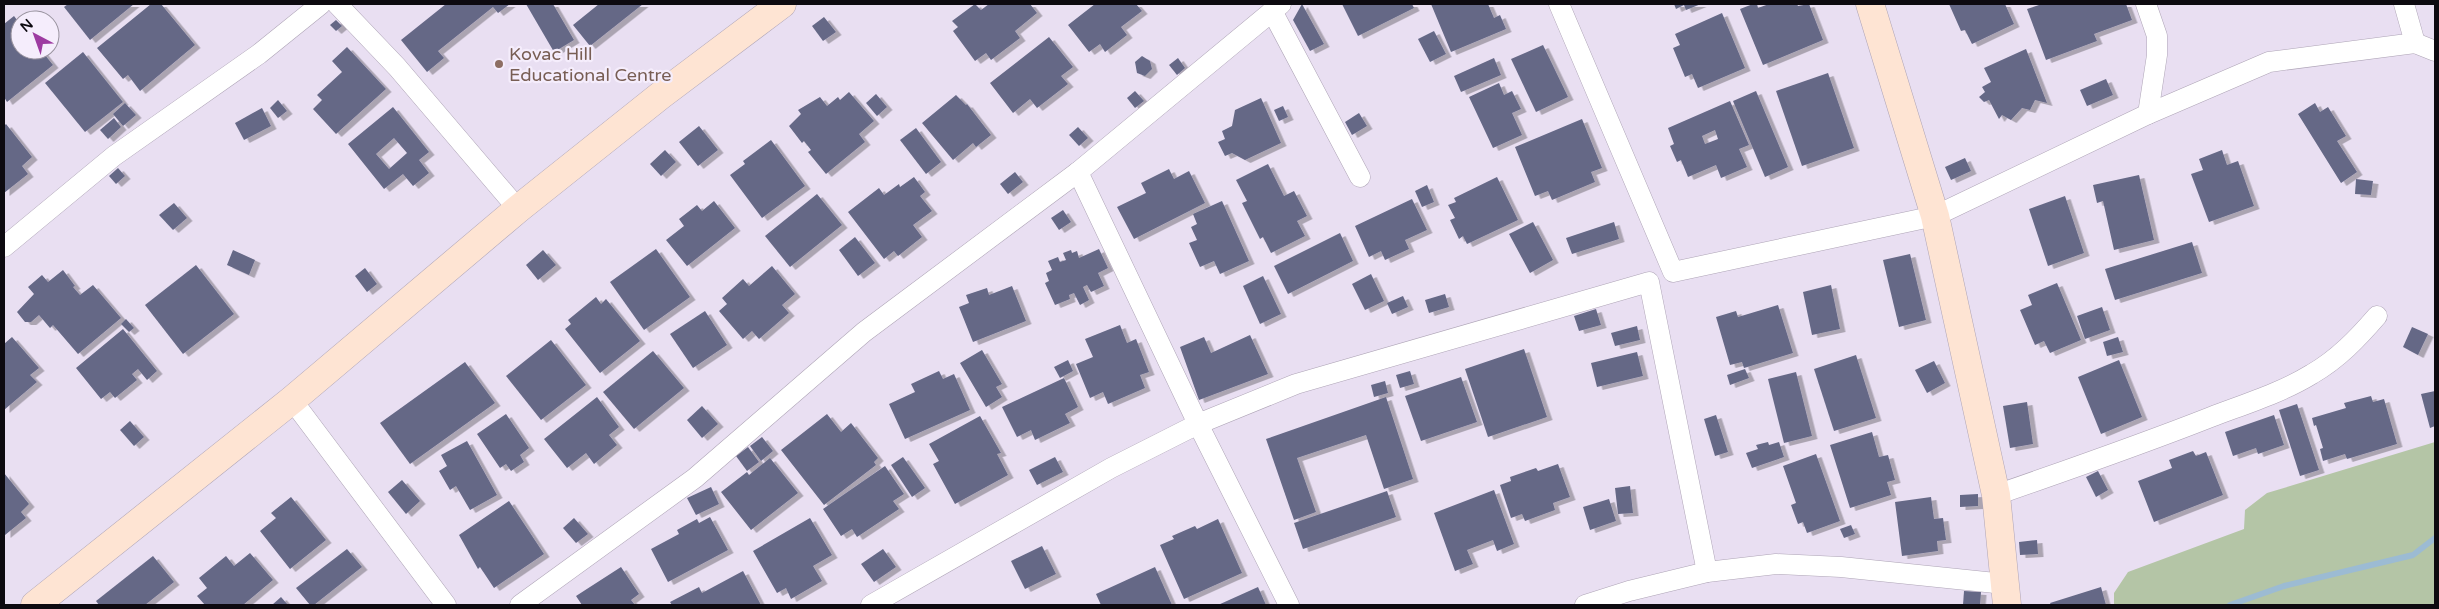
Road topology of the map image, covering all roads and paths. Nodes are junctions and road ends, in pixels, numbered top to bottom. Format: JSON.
{"nodes":[{"id":1,"x":320,"y":4,"type":"edge"},
{"id":2,"x":337,"y":4,"type":"edge"},
{"id":3,"x":782,"y":4,"type":"edge"},
{"id":4,"x":1559,"y":4,"type":"edge"},
{"id":5,"x":1870,"y":4,"type":"edge"},
{"id":6,"x":2146,"y":4,"type":"edge"},
{"id":7,"x":2404,"y":4,"type":"edge"},
{"id":8,"x":1277,"y":7,"type":"edge"},
{"id":9,"x":2415,"y":43,"type":"junction"},
{"id":10,"x":2435,"y":51,"type":"edge"},
{"id":11,"x":2148,"y":114,"type":"junction"},
{"id":12,"x":1078,"y":172,"type":"junction"},
{"id":13,"x":1360,"y":178,"type":"dead end"},
{"id":14,"x":518,"y":209,"type":"junction"},
{"id":15,"x":1935,"y":216,"type":"junction"},
{"id":16,"x":4,"y":247,"type":"edge"},
{"id":17,"x":1673,"y":272,"type":"junction"},
{"id":18,"x":1649,"y":282,"type":"junction"},
{"id":19,"x":2378,"y":316,"type":"dead end"},
{"id":20,"x":292,"y":400,"type":"junction"},
{"id":21,"x":1198,"y":424,"type":"junction"},
{"id":22,"x":1996,"y":495,"type":"junction"},
{"id":23,"x":1707,"y":572,"type":"junction"},
{"id":24,"x":2006,"y":595,"type":"edge"},
{"id":25,"x":35,"y":605,"type":"edge"},
{"id":26,"x":446,"y":605,"type":"edge"},
{"id":27,"x":520,"y":605,"type":"edge"},
{"id":28,"x":871,"y":605,"type":"edge"},
{"id":29,"x":1289,"y":605,"type":"edge"},
{"id":30,"x":1585,"y":605,"type":"edge"}],
"edges":[{"from":1,"to":16,"type":"street"},
{"from":2,"to":14,"type":"street"},
{"from":3,"to":14,"type":"street"},
{"from":4,"to":17,"type":"street"},
{"from":5,"to":15,"type":"street"},
{"from":6,"to":11,"type":"street"},
{"from":7,"to":9,"type":"street"},
{"from":8,"to":12,"type":"street"},
{"from":8,"to":13,"type":"street"},
{"from":9,"to":10,"type":"street"},
{"from":9,"to":11,"type":"street"},
{"from":11,"to":15,"type":"street"},
{"from":12,"to":21,"type":"street"},
{"from":12,"to":27,"type":"street"},
{"from":14,"to":20,"type":"street"},
{"from":15,"to":17,"type":"street"},
{"from":15,"to":22,"type":"street"},
{"from":17,"to":18,"type":"street"},
{"from":18,"to":21,"type":"street"},
{"from":18,"to":23,"type":"street"},
{"from":19,"to":22,"type":"street"},
{"from":20,"to":25,"type":"street"},
{"from":20,"to":26,"type":"street"},
{"from":21,"to":28,"type":"street"},
{"from":21,"to":29,"type":"street"},
{"from":22,"to":24,"type":"street"},
{"from":23,"to":24,"type":"street"},
{"from":23,"to":30,"type":"street"}]}
